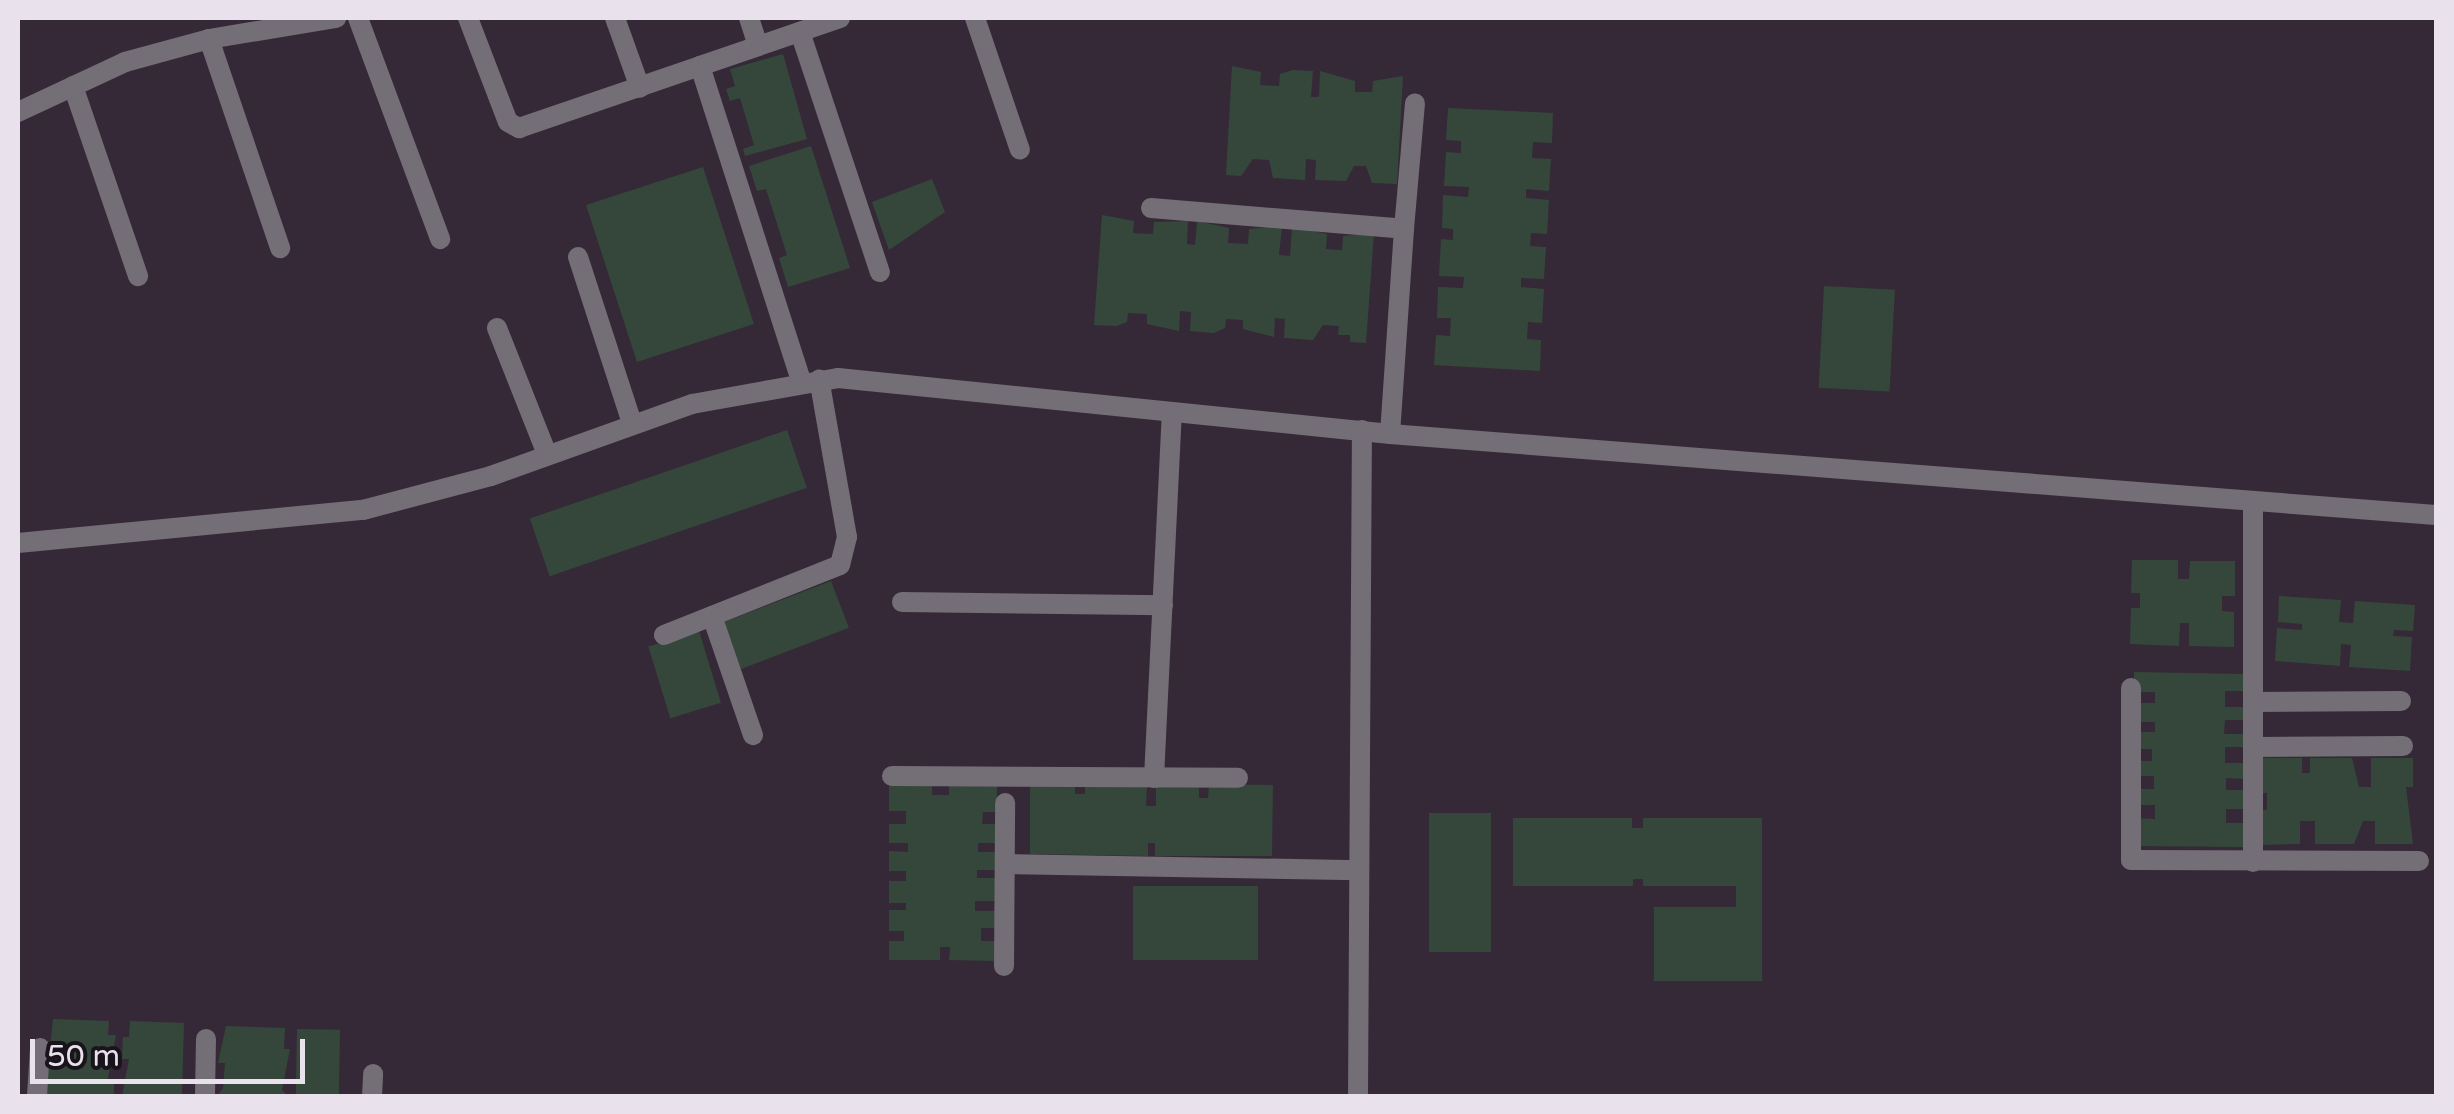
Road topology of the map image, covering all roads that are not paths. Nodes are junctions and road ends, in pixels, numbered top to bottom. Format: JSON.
{"nodes":[{"id":1,"x":336,"y":18,"type":"edge"},
{"id":2,"x":358,"y":18,"type":"edge"},
{"id":3,"x":468,"y":18,"type":"edge"},
{"id":4,"x":616,"y":18,"type":"edge"},
{"id":5,"x":748,"y":18,"type":"edge"},
{"id":6,"x":840,"y":18,"type":"edge"},
{"id":7,"x":975,"y":18,"type":"edge"},
{"id":8,"x":800,"y":32,"type":"junction"},
{"id":9,"x":209,"y":39,"type":"junction"},
{"id":10,"x":758,"y":46,"type":"junction"},
{"id":11,"x":700,"y":66,"type":"junction"},
{"id":12,"x":74,"y":86,"type":"junction"},
{"id":13,"x":640,"y":88,"type":"junction"},
{"id":14,"x":1414,"y":104,"type":"dead end"},
{"id":15,"x":18,"y":112,"type":"edge"},
{"id":16,"x":1020,"y":150,"type":"dead end"},
{"id":17,"x":1151,"y":208,"type":"dead end"},
{"id":18,"x":1404,"y":230,"type":"junction"},
{"id":19,"x":440,"y":239,"type":"dead end"},
{"id":20,"x":280,"y":248,"type":"dead end"},
{"id":21,"x":578,"y":257,"type":"dead end"},
{"id":22,"x":880,"y":272,"type":"dead end"},
{"id":23,"x":138,"y":276,"type":"dead end"},
{"id":24,"x":497,"y":328,"type":"dead end"},
{"id":25,"x":810,"y":380,"type":"junction"},
{"id":26,"x":1172,"y":414,"type":"junction"},
{"id":27,"x":632,"y":422,"type":"junction"},
{"id":28,"x":1362,"y":430,"type":"junction"},
{"id":29,"x":1390,"y":434,"type":"junction"},
{"id":30,"x":546,"y":452,"type":"junction"},
{"id":31,"x":2254,"y":500,"type":"junction"},
{"id":32,"x":2436,"y":515,"type":"edge"},
{"id":33,"x":18,"y":543,"type":"edge"},
{"id":34,"x":902,"y":602,"type":"dead end"},
{"id":35,"x":1162,"y":605,"type":"junction"},
{"id":36,"x":712,"y":616,"type":"junction"},
{"id":37,"x":664,"y":634,"type":"dead end"},
{"id":38,"x":2130,"y":688,"type":"dead end"},
{"id":39,"x":2400,"y":701,"type":"dead end"},
{"id":40,"x":2253,"y":702,"type":"junction"},
{"id":41,"x":753,"y":735,"type":"dead end"},
{"id":42,"x":2403,"y":746,"type":"dead end"},
{"id":43,"x":2253,"y":747,"type":"junction"},
{"id":44,"x":892,"y":776,"type":"dead end"},
{"id":45,"x":1154,"y":778,"type":"junction"},
{"id":46,"x":1238,"y":778,"type":"dead end"},
{"id":47,"x":1005,"y":803,"type":"dead end"},
{"id":48,"x":2419,"y":861,"type":"dead end"},
{"id":49,"x":2253,"y":862,"type":"junction"},
{"id":50,"x":1005,"y":864,"type":"junction"},
{"id":51,"x":1359,"y":870,"type":"junction"},
{"id":52,"x":1004,"y":966,"type":"dead end"},
{"id":53,"x":206,"y":1039,"type":"dead end"},
{"id":54,"x":40,"y":1048,"type":"dead end"},
{"id":55,"x":373,"y":1074,"type":"dead end"},
{"id":56,"x":38,"y":1096,"type":"edge"},
{"id":57,"x":206,"y":1096,"type":"edge"},
{"id":58,"x":372,"y":1096,"type":"edge"},
{"id":59,"x":1358,"y":1096,"type":"edge"}],
"edges":[{"from":1,"to":9,"type":"street"},
{"from":2,"to":19,"type":"street"},
{"from":3,"to":13,"type":"street"},
{"from":4,"to":13,"type":"street"},
{"from":5,"to":10,"type":"street"},
{"from":6,"to":8,"type":"street"},
{"from":7,"to":16,"type":"street"},
{"from":8,"to":10,"type":"street"},
{"from":8,"to":22,"type":"street"},
{"from":9,"to":12,"type":"street"},
{"from":9,"to":20,"type":"street"},
{"from":10,"to":11,"type":"street"},
{"from":11,"to":13,"type":"street"},
{"from":11,"to":25,"type":"street"},
{"from":12,"to":15,"type":"street"},
{"from":12,"to":23,"type":"street"},
{"from":14,"to":18,"type":"street"},
{"from":17,"to":18,"type":"street"},
{"from":18,"to":29,"type":"street"},
{"from":21,"to":27,"type":"street"},
{"from":24,"to":30,"type":"street"},
{"from":25,"to":26,"type":"street"},
{"from":25,"to":27,"type":"street"},
{"from":25,"to":36,"type":"street"},
{"from":26,"to":28,"type":"street"},
{"from":26,"to":35,"type":"street"},
{"from":27,"to":30,"type":"street"},
{"from":28,"to":29,"type":"street"},
{"from":28,"to":51,"type":"street"},
{"from":29,"to":31,"type":"street"},
{"from":30,"to":33,"type":"street"},
{"from":31,"to":32,"type":"street"},
{"from":31,"to":40,"type":"street"},
{"from":34,"to":35,"type":"street"},
{"from":35,"to":45,"type":"street"},
{"from":36,"to":37,"type":"street"},
{"from":36,"to":41,"type":"street"},
{"from":38,"to":49,"type":"street"},
{"from":39,"to":40,"type":"street"},
{"from":40,"to":43,"type":"street"},
{"from":42,"to":43,"type":"street"},
{"from":43,"to":49,"type":"street"},
{"from":44,"to":45,"type":"street"},
{"from":45,"to":46,"type":"street"},
{"from":47,"to":50,"type":"street"},
{"from":48,"to":49,"type":"street"},
{"from":50,"to":51,"type":"street"},
{"from":50,"to":52,"type":"street"},
{"from":51,"to":59,"type":"street"},
{"from":53,"to":57,"type":"street"},
{"from":54,"to":56,"type":"street"},
{"from":55,"to":58,"type":"street"}]}
